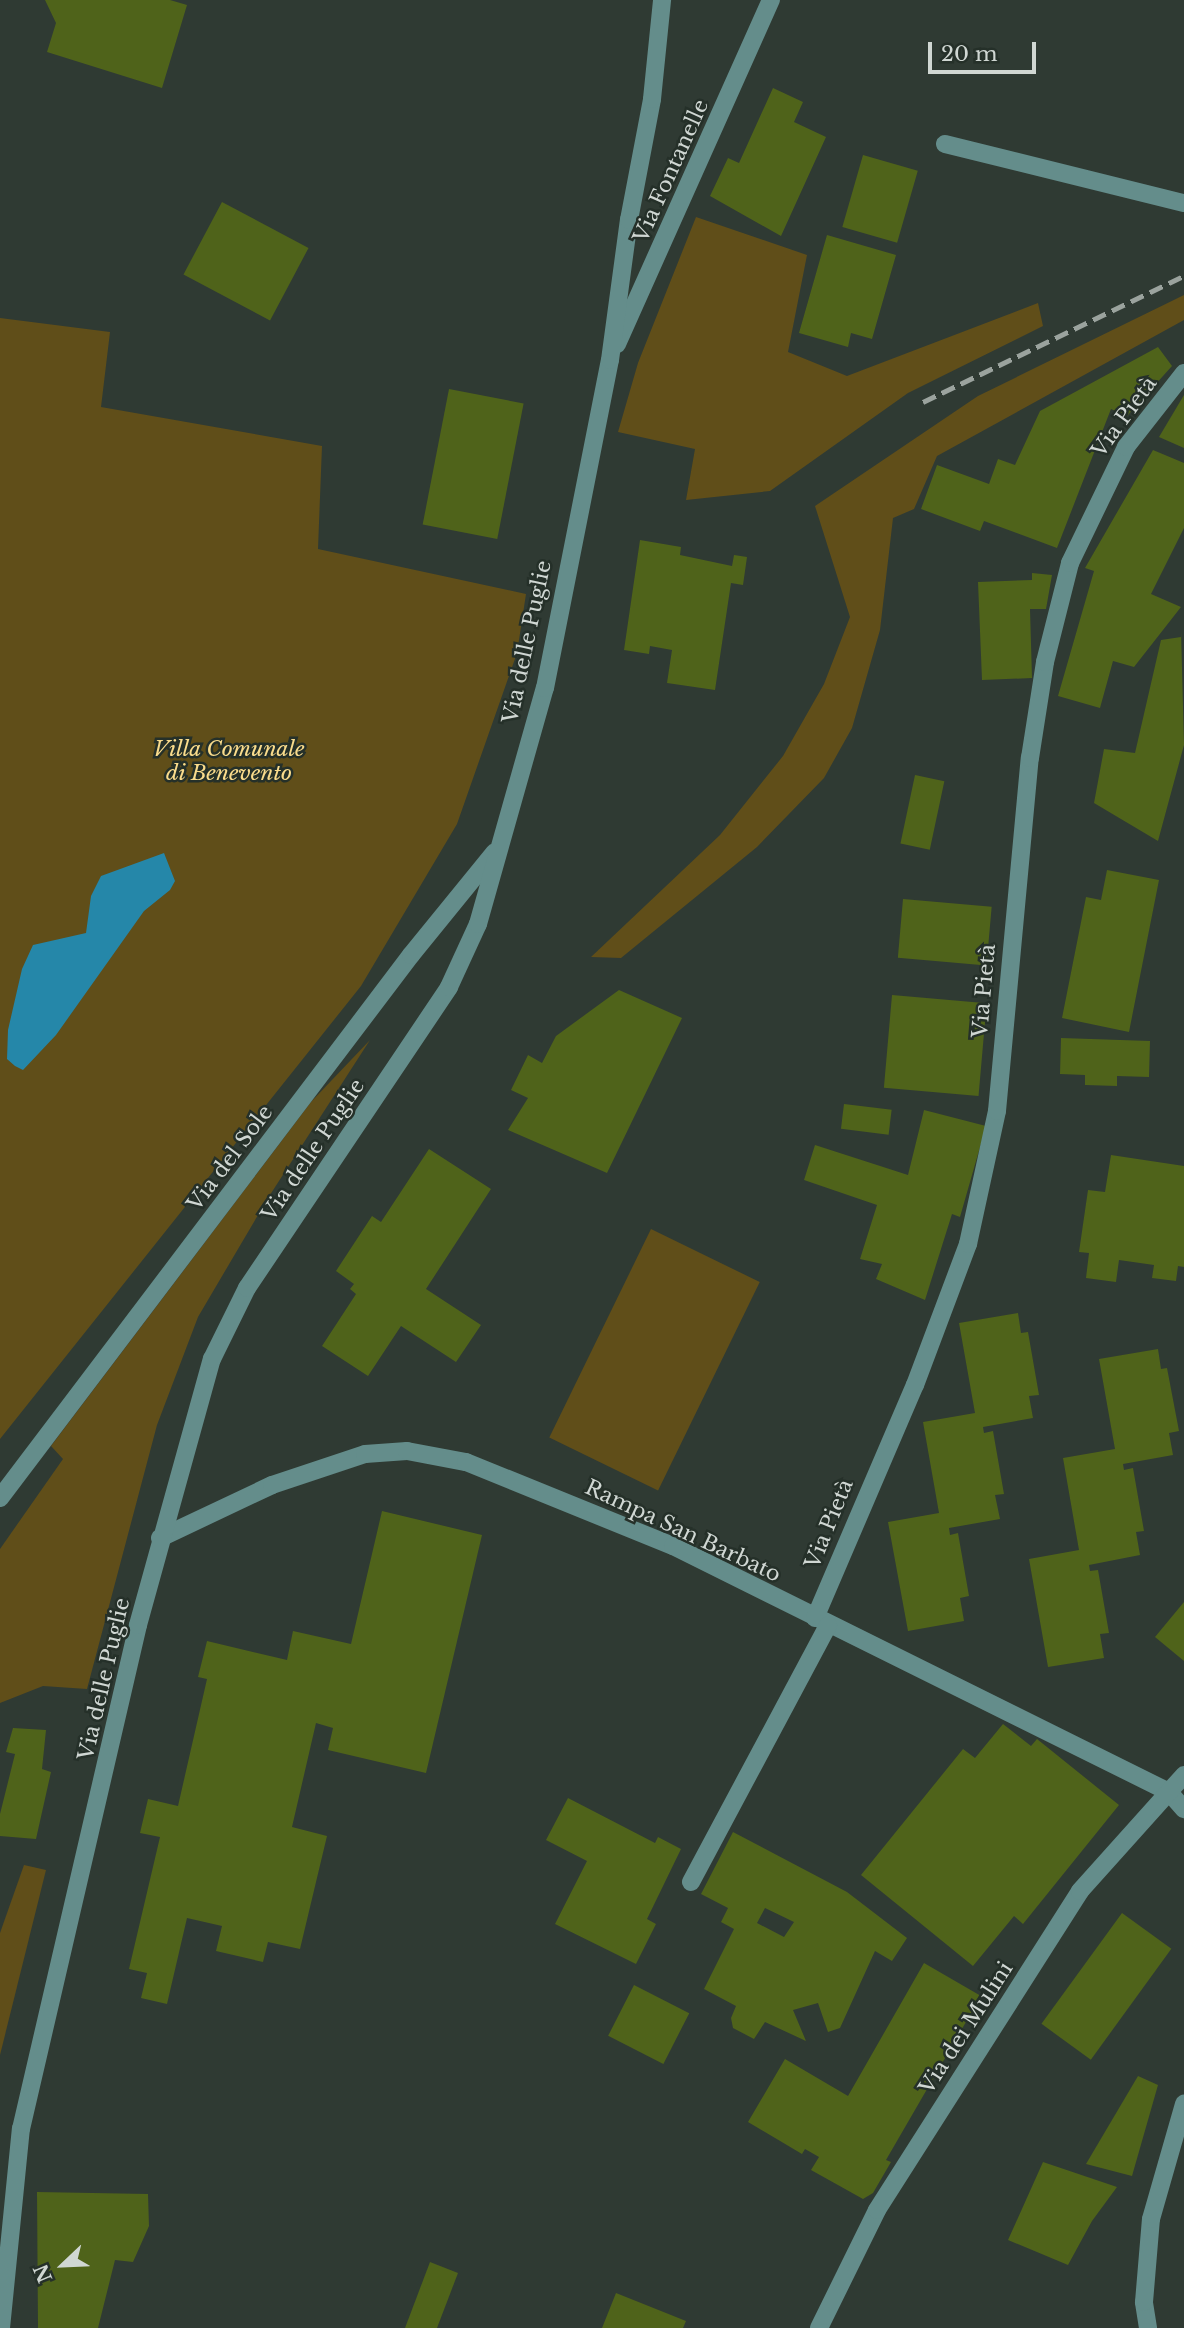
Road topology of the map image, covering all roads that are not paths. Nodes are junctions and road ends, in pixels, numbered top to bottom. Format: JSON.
{"nodes":[{"id":1,"x":662,"y":0,"type":"edge"},
{"id":2,"x":771,"y":0,"type":"edge"},
{"id":3,"x":945,"y":144,"type":"dead end"},
{"id":4,"x":1184,"y":203,"type":"edge"},
{"id":5,"x":610,"y":360,"type":"junction"},
{"id":6,"x":1184,"y":373,"type":"edge"},
{"id":7,"x":499,"y":848,"type":"junction"},
{"id":8,"x":0,"y":1498,"type":"edge"},
{"id":9,"x":160,"y":1538,"type":"junction"},
{"id":10,"x":821,"y":1621,"type":"junction"},
{"id":11,"x":1184,"y":1775,"type":"edge"},
{"id":12,"x":1169,"y":1791,"type":"junction"},
{"id":13,"x":1184,"y":1809,"type":"edge"},
{"id":14,"x":691,"y":1882,"type":"dead end"},
{"id":15,"x":1184,"y":2105,"type":"edge"},
{"id":16,"x":1,"y":2328,"type":"edge"},
{"id":17,"x":819,"y":2328,"type":"edge"},
{"id":18,"x":1148,"y":2328,"type":"edge"}],
"edges":[{"from":1,"to":5,"type":"street","name":"Via delle Puglie"},
{"from":2,"to":5,"type":"street","name":"Via Fontanelle"},
{"from":3,"to":4,"type":"street"},
{"from":5,"to":7,"type":"street","name":"Via delle Puglie"},
{"from":6,"to":10,"type":"street","name":"Via Pietà"},
{"from":7,"to":8,"type":"street","name":"Via del Sole"},
{"from":7,"to":9,"type":"street","name":"Via delle Puglie"},
{"from":9,"to":10,"type":"street","name":"Rampa San Barbato"},
{"from":9,"to":16,"type":"street","name":"Via delle Puglie"},
{"from":10,"to":12,"type":"street","name":"Rampa San Barbato"},
{"from":10,"to":14,"type":"street","name":"Via Pietà"},
{"from":11,"to":12,"type":"street","name":"Via dei Mulini"},
{"from":12,"to":13,"type":"street"},
{"from":12,"to":17,"type":"street","name":"Via dei Mulini"},
{"from":15,"to":18,"type":"street"}]}
